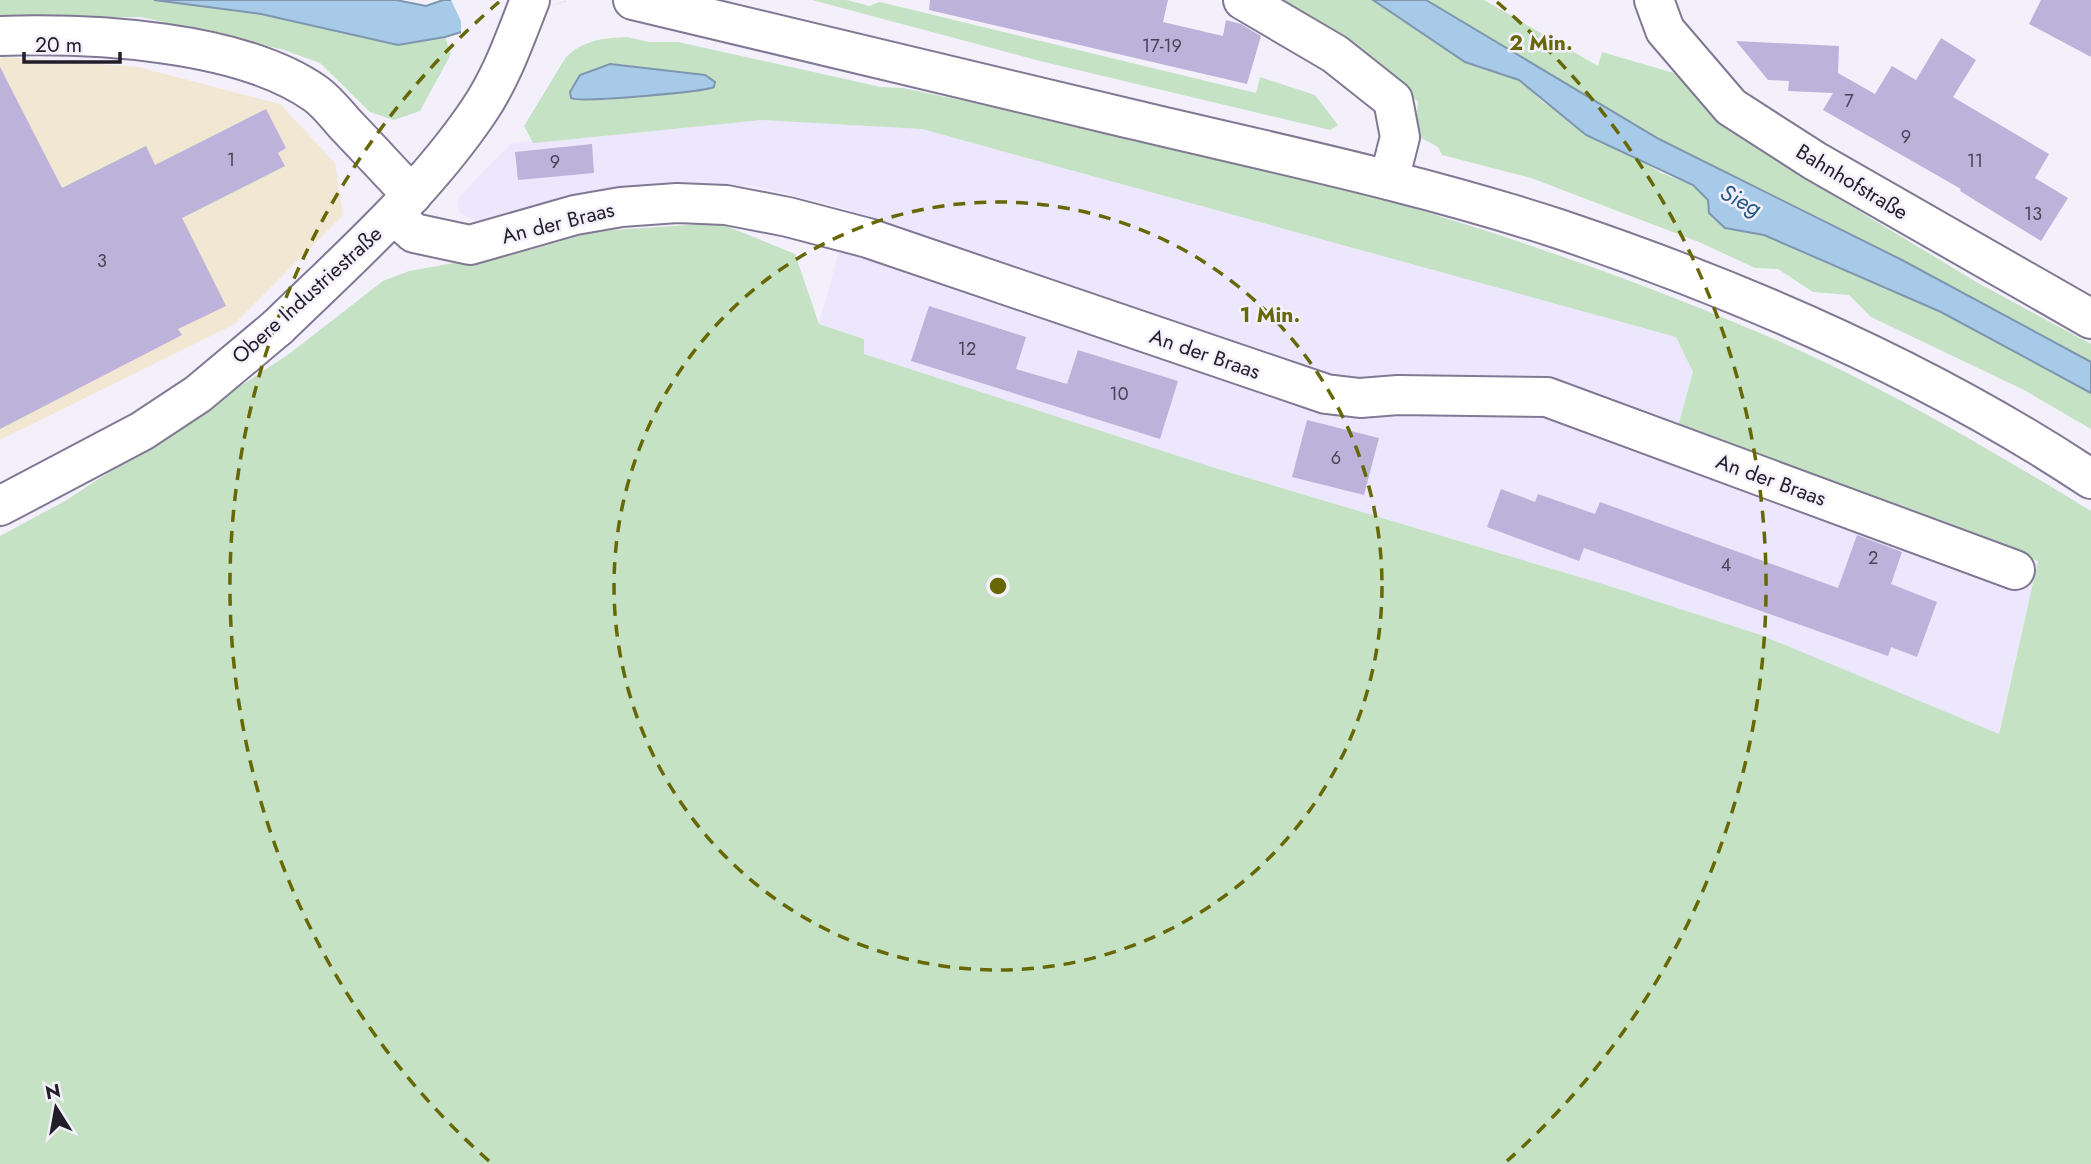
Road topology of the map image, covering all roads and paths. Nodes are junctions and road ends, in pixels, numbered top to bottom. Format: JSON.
{"nodes":[{"id":1,"x":530,"y":0,"type":"edge"},
{"id":2,"x":634,"y":0,"type":"edge"},
{"id":3,"x":1243,"y":0,"type":"edge"},
{"id":4,"x":1654,"y":0,"type":"edge"},
{"id":5,"x":0,"y":36,"type":"edge"},
{"id":6,"x":1389,"y":180,"type":"junction"},
{"id":7,"x":403,"y":205,"type":"junction"},
{"id":8,"x":2091,"y":319,"type":"edge"},
{"id":9,"x":2091,"y":478,"type":"edge"},
{"id":10,"x":0,"y":506,"type":"edge"},
{"id":11,"x":2015,"y":570,"type":"dead end"}],
"edges":[{"from":1,"to":7,"type":"street","name":"Obere Industriestraße"},
{"from":2,"to":6,"type":"street"},
{"from":3,"to":6,"type":"street"},
{"from":4,"to":8,"type":"street","name":"Bahnhofstraße"},
{"from":5,"to":7,"type":"street","name":"An der Braas"},
{"from":6,"to":9,"type":"street"},
{"from":7,"to":10,"type":"street","name":"Obere Industriestraße"},
{"from":7,"to":11,"type":"street","name":"An der Braas"}]}
